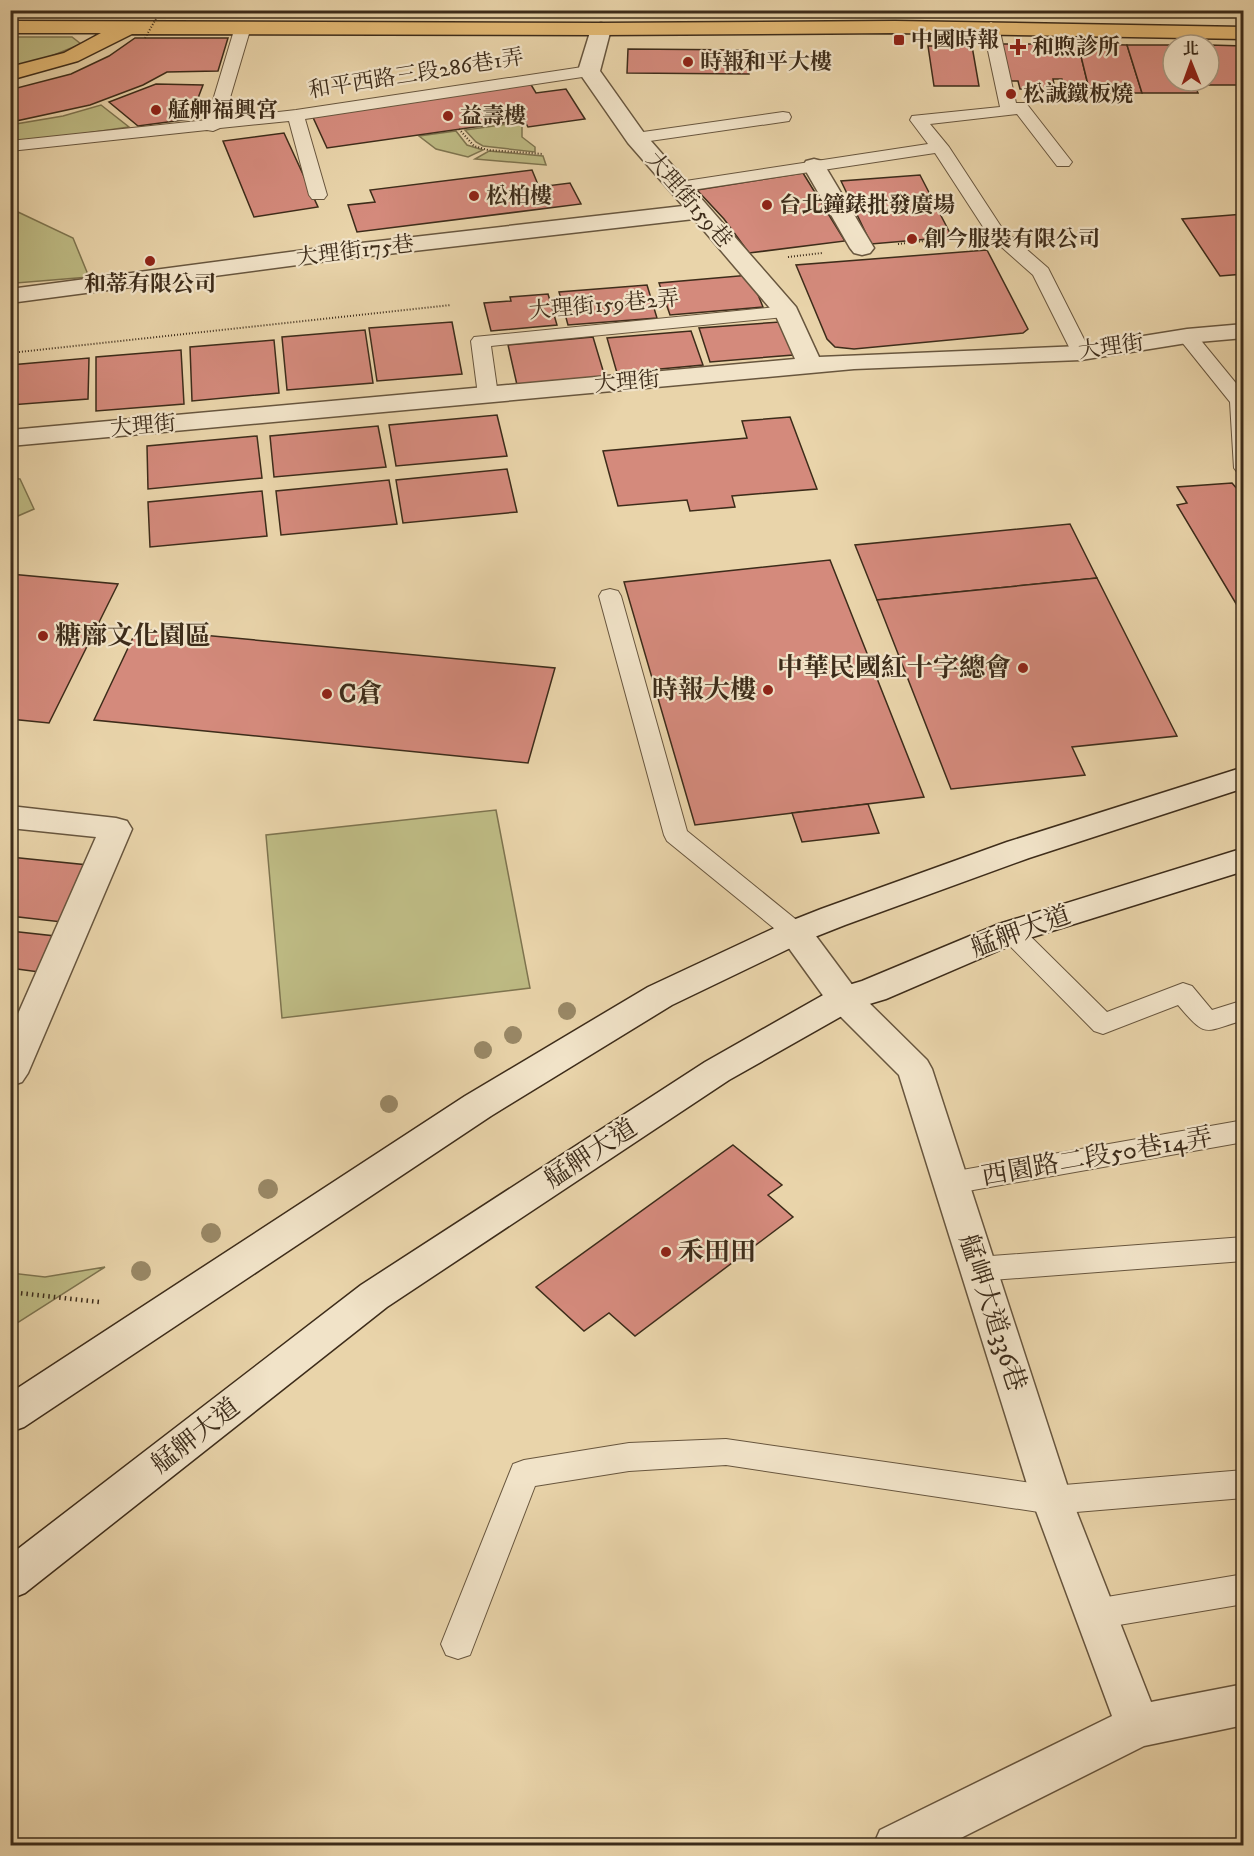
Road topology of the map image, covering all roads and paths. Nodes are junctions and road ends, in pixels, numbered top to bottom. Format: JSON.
{"nodes":[{"id":1,"x":212,"y":10,"type":"edge"},
{"id":2,"x":676,"y":10,"type":"edge"},
{"id":3,"x":157,"y":17,"type":"dead end"},
{"id":4,"x":607,"y":21,"type":"junction"},
{"id":5,"x":10,"y":27,"type":"edge"},
{"id":6,"x":243,"y":27,"type":"junction"},
{"id":7,"x":991,"y":27,"type":"junction"},
{"id":8,"x":137,"y":32,"type":"junction"},
{"id":9,"x":1244,"y":33,"type":"edge"},
{"id":10,"x":589,"y":70,"type":"junction"},
{"id":11,"x":10,"y":74,"type":"edge"},
{"id":12,"x":1009,"y":111,"type":"junction"},
{"id":13,"x":296,"y":115,"type":"junction"},
{"id":14,"x":783,"y":117,"type":"dead end"},
{"id":15,"x":213,"y":126,"type":"junction"},
{"id":16,"x":459,"y":129,"type":"dead end"},
{"id":17,"x":636,"y":138,"type":"junction"},
{"id":18,"x":10,"y":146,"type":"edge"},
{"id":19,"x":940,"y":147,"type":"junction"},
{"id":20,"x":543,"y":154,"type":"dead end"},
{"id":21,"x":1063,"y":162,"type":"dead end"},
{"id":22,"x":814,"y":166,"type":"junction"},
{"id":23,"x":679,"y":188,"type":"junction"},
{"id":24,"x":318,"y":195,"type":"dead end"},
{"id":25,"x":700,"y":211,"type":"junction"},
{"id":26,"x":862,"y":248,"type":"dead end"},
{"id":27,"x":10,"y":296,"type":"edge"},
{"id":28,"x":451,"y":305,"type":"dead end"},
{"id":29,"x":787,"y":312,"type":"junction"},
{"id":30,"x":1244,"y":331,"type":"edge"},
{"id":31,"x":1187,"y":336,"type":"junction"},
{"id":32,"x":10,"y":353,"type":"edge"},
{"id":33,"x":1081,"y":353,"type":"junction"},
{"id":34,"x":811,"y":365,"type":"junction"},
{"id":35,"x":488,"y":395,"type":"junction"},
{"id":36,"x":10,"y":438,"type":"edge"},
{"id":37,"x":1243,"y":467,"type":"edge"},
{"id":38,"x":610,"y":596,"type":"dead end"},
{"id":39,"x":1244,"y":777,"type":"edge"},
{"id":40,"x":10,"y":817,"type":"edge"},
{"id":41,"x":1244,"y":859,"type":"edge"},
{"id":42,"x":795,"y":932,"type":"junction"},
{"id":43,"x":1011,"y":933,"type":"junction"},
{"id":44,"x":844,"y":999,"type":"junction"},
{"id":45,"x":1244,"y":1010,"type":"edge"},
{"id":46,"x":17,"y":1039,"type":"edge"},
{"id":47,"x":10,"y":1073,"type":"edge"},
{"id":48,"x":1244,"y":1131,"type":"edge"},
{"id":49,"x":951,"y":1183,"type":"junction"},
{"id":50,"x":1244,"y":1249,"type":"edge"},
{"id":51,"x":978,"y":1269,"type":"junction"},
{"id":52,"x":10,"y":1292,"type":"edge"},
{"id":53,"x":105,"y":1303,"type":"dead end"},
{"id":54,"x":10,"y":1415,"type":"edge"},
{"id":55,"x":1244,"y":1484,"type":"edge"},
{"id":56,"x":1052,"y":1500,"type":"junction"},
{"id":57,"x":10,"y":1580,"type":"edge"},
{"id":58,"x":1244,"y":1589,"type":"edge"},
{"id":59,"x":1095,"y":1614,"type":"junction"},
{"id":60,"x":458,"y":1644,"type":"dead end"},
{"id":61,"x":1244,"y":1704,"type":"edge"},
{"id":62,"x":1138,"y":1726,"type":"junction"},
{"id":63,"x":896,"y":1845,"type":"edge"}],
"edges":[{"from":1,"to":4,"type":"main road"},
{"from":2,"to":4,"type":"main road"},
{"from":3,"to":8,"type":"path","bridge":true},
{"from":4,"to":6,"type":"main road"},
{"from":4,"to":7,"type":"main road"},
{"from":4,"to":10,"type":"street"},
{"from":5,"to":8,"type":"main road"},
{"from":6,"to":8,"type":"main road"},
{"from":6,"to":15,"type":"lane"},
{"from":7,"to":9,"type":"main road"},
{"from":7,"to":12,"type":"lane"},
{"from":8,"to":11,"type":"main road"},
{"from":10,"to":13,"type":"lane","name":"和平西路三段286巷1弄"},
{"from":10,"to":17,"type":"street","name":"大理街159巷"},
{"from":12,"to":19,"type":"lane"},
{"from":12,"to":21,"type":"lane"},
{"from":13,"to":15,"type":"lane","name":"和平西路三段286巷1弄"},
{"from":13,"to":24,"type":"lane"},
{"from":14,"to":17,"type":"lane"},
{"from":15,"to":18,"type":"lane","name":"和平西路三段286巷1弄"},
{"from":16,"to":20,"type":"path"},
{"from":17,"to":23,"type":"street","name":"大理街159巷"},
{"from":19,"to":22,"type":"lane"},
{"from":19,"to":33,"type":"lane"},
{"from":22,"to":23,"type":"lane"},
{"from":22,"to":26,"type":"street"},
{"from":23,"to":25,"type":"street","name":"大理街159巷"},
{"from":25,"to":27,"type":"street","name":"大理街175巷"},
{"from":25,"to":29,"type":"street","name":"大理街159巷"},
{"from":28,"to":32,"type":"path"},
{"from":29,"to":34,"type":"street","name":"大理街159巷"},
{"from":29,"to":35,"type":"lane","name":"大理街159巷2弄"},
{"from":30,"to":31,"type":"street","name":"大理街"},
{"from":31,"to":33,"type":"street","name":"大理街"},
{"from":31,"to":37,"type":"lane"},
{"from":33,"to":34,"type":"street","name":"大理街"},
{"from":34,"to":35,"type":"street","name":"大理街"},
{"from":35,"to":36,"type":"street","name":"大理街"},
{"from":38,"to":42,"type":"lane"},
{"from":39,"to":42,"type":"street"},
{"from":40,"to":46,"type":"street"},
{"from":41,"to":43,"type":"street","name":"艋舺大道"},
{"from":42,"to":44,"type":"street","name":"艋岬大道336巷"},
{"from":42,"to":54,"type":"street"},
{"from":43,"to":44,"type":"street","name":"艋舺大道"},
{"from":43,"to":45,"type":"lane"},
{"from":44,"to":49,"type":"street","name":"艋岬大道336巷"},
{"from":44,"to":57,"type":"street","name":"艋舺大道"},
{"from":46,"to":47,"type":"street"},
{"from":48,"to":49,"type":"lane","name":"西園路二段50巷14弄"},
{"from":49,"to":51,"type":"street","name":"艋岬大道336巷"},
{"from":50,"to":51,"type":"lane"},
{"from":51,"to":56,"type":"street","name":"艋岬大道336巷"},
{"from":52,"to":53,"type":"path"},
{"from":55,"to":56,"type":"lane"},
{"from":56,"to":59,"type":"street","name":"艋岬大道336巷"},
{"from":56,"to":60,"type":"lane"},
{"from":58,"to":59,"type":"lane"},
{"from":59,"to":62,"type":"street","name":"艋岬大道336巷"},
{"from":61,"to":62,"type":"street"},
{"from":62,"to":63,"type":"street"}]}
